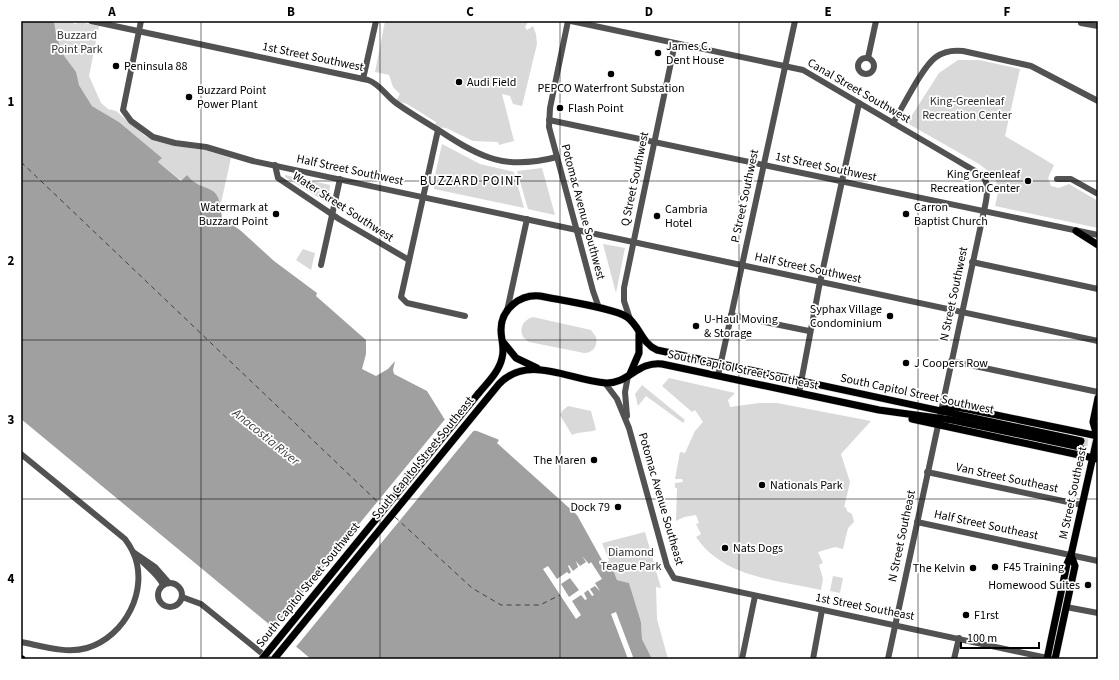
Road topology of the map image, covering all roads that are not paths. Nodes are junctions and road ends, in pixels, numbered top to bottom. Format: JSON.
{"nodes":[{"id":1,"x":91,"y":21,"type":"edge"},
{"id":2,"x":141,"y":21,"type":"edge"},
{"id":3,"x":376,"y":21,"type":"edge"},
{"id":4,"x":568,"y":21,"type":"edge"},
{"id":5,"x":571,"y":21,"type":"edge"},
{"id":6,"x":795,"y":21,"type":"edge"},
{"id":7,"x":876,"y":21,"type":"edge"},
{"id":8,"x":1082,"y":22,"type":"edge"},
{"id":9,"x":1098,"y":26,"type":"edge"},
{"id":10,"x":139,"y":31,"type":"junction"},
{"id":11,"x":675,"y":43,"type":"junction"},
{"id":12,"x":868,"y":58,"type":"dead end"},
{"id":13,"x":784,"y":66,"type":"junction"},
{"id":14,"x":363,"y":79,"type":"junction"},
{"id":15,"x":1098,"y":101,"type":"edge"},
{"id":16,"x":859,"y":103,"type":"junction"},
{"id":17,"x":548,"y":120,"type":"junction"},
{"id":18,"x":893,"y":123,"type":"junction"},
{"id":19,"x":438,"y":130,"type":"junction"},
{"id":20,"x":654,"y":142,"type":"junction"},
{"id":21,"x":557,"y":157,"type":"junction"},
{"id":22,"x":275,"y":165,"type":"junction"},
{"id":23,"x":763,"y":165,"type":"junction"},
{"id":24,"x":983,"y":177,"type":"joint"},
{"id":25,"x":340,"y":179,"type":"junction"},
{"id":26,"x":1057,"y":179,"type":"dead end"},
{"id":27,"x":841,"y":181,"type":"junction"},
{"id":28,"x":1098,"y":194,"type":"edge"},
{"id":29,"x":423,"y":196,"type":"junction"},
{"id":30,"x":984,"y":211,"type":"junction"},
{"id":31,"x":332,"y":214,"type":"junction"},
{"id":32,"x":527,"y":219,"type":"junction"},
{"id":33,"x":576,"y":230,"type":"junction"},
{"id":34,"x":1076,"y":231,"type":"junction"},
{"id":35,"x":1098,"y":235,"type":"edge"},
{"id":36,"x":634,"y":242,"type":"junction"},
{"id":37,"x":1098,"y":245,"type":"edge"},
{"id":38,"x":409,"y":260,"type":"junction"},
{"id":39,"x":972,"y":262,"type":"junction"},
{"id":40,"x":321,"y":265,"type":"dead end"},
{"id":41,"x":742,"y":265,"type":"junction"},
{"id":42,"x":820,"y":282,"type":"junction"},
{"id":43,"x":1098,"y":289,"type":"edge"},
{"id":44,"x":599,"y":308,"type":"junction"},
{"id":45,"x":507,"y":311,"type":"junction"},
{"id":46,"x":962,"y":312,"type":"junction"},
{"id":47,"x":732,"y":315,"type":"junction"},
{"id":48,"x":465,"y":316,"type":"dead end"},
{"id":49,"x":630,"y":319,"type":"junction"},
{"id":50,"x":638,"y":331,"type":"junction"},
{"id":51,"x":809,"y":331,"type":"junction"},
{"id":52,"x":502,"y":340,"type":"junction"},
{"id":53,"x":1098,"y":341,"type":"edge"},
{"id":54,"x":951,"y":361,"type":"junction"},
{"id":55,"x":721,"y":364,"type":"junction"},
{"id":56,"x":541,"y":369,"type":"junction"},
{"id":57,"x":629,"y":375,"type":"junction"},
{"id":58,"x":718,"y":376,"type":"junction"},
{"id":59,"x":801,"y":381,"type":"junction"},
{"id":60,"x":605,"y":383,"type":"junction"},
{"id":61,"x":1098,"y":392,"type":"edge"},
{"id":62,"x":799,"y":393,"type":"junction"},
{"id":63,"x":1098,"y":398,"type":"edge"},
{"id":64,"x":941,"y":410,"type":"junction"},
{"id":65,"x":938,"y":421,"type":"junction"},
{"id":66,"x":629,"y":428,"type":"junction"},
{"id":67,"x":1098,"y":436,"type":"edge"},
{"id":68,"x":21,"y":454,"type":"edge"},
{"id":69,"x":1095,"y":458,"type":"edge"},
{"id":70,"x":927,"y":472,"type":"junction"},
{"id":71,"x":1082,"y":505,"type":"junction"},
{"id":72,"x":917,"y":522,"type":"junction"},
{"id":73,"x":133,"y":552,"type":"junction"},
{"id":74,"x":1072,"y":555,"type":"junction"},
{"id":75,"x":1098,"y":560,"type":"edge"},
{"id":76,"x":672,"y":577,"type":"joint"},
{"id":77,"x":166,"y":584,"type":"junction"},
{"id":78,"x":755,"y":596,"type":"junction"},
{"id":79,"x":182,"y":597,"type":"junction"},
{"id":80,"x":1066,"y":607,"type":"junction"},
{"id":81,"x":822,"y":610,"type":"junction"},
{"id":82,"x":1098,"y":613,"type":"edge"},
{"id":83,"x":895,"y":625,"type":"junction"},
{"id":84,"x":959,"y":638,"type":"junction"},
{"id":85,"x":21,"y":642,"type":"edge"},
{"id":86,"x":262,"y":659,"type":"edge"},
{"id":87,"x":269,"y":659,"type":"edge"},
{"id":88,"x":274,"y":659,"type":"edge"},
{"id":89,"x":742,"y":659,"type":"edge"},
{"id":90,"x":813,"y":659,"type":"edge"},
{"id":91,"x":888,"y":659,"type":"edge"},
{"id":92,"x":954,"y":659,"type":"edge"},
{"id":93,"x":1051,"y":659,"type":"edge"}],
"edges":[{"from":1,"to":10,"type":"street","name":"1st Street Southwest"},
{"from":2,"to":10,"type":"street"},
{"from":3,"to":14,"type":"street"},
{"from":4,"to":17,"type":"street"},
{"from":5,"to":11,"type":"street","name":"Canal Street Southwest"},
{"from":6,"to":13,"type":"street","name":"P Street Southwest"},
{"from":7,"to":12,"type":"street"},
{"from":8,"to":9,"type":"street"},
{"from":10,"to":14,"type":"street","name":"1st Street Southwest"},
{"from":10,"to":22,"type":"street","name":"Half Street Southwest"},
{"from":11,"to":13,"type":"street","name":"Canal Street Southwest"},
{"from":11,"to":20,"type":"street","name":"Q Street Southwest"},
{"from":13,"to":16,"type":"street","name":"Canal Street Southwest"},
{"from":13,"to":23,"type":"street","name":"P Street Southwest"},
{"from":14,"to":19,"type":"street","name":"1st Street Southwest"},
{"from":15,"to":18,"type":"street"},
{"from":16,"to":18,"type":"street","name":"Canal Street Southwest"},
{"from":16,"to":27,"type":"street"},
{"from":17,"to":20,"type":"street","name":"1st Street Southwest"},
{"from":17,"to":21,"type":"street","name":"Potomac Avenue Southwest"},
{"from":18,"to":24,"type":"street","name":"Canal Street Southwest"},
{"from":19,"to":21,"type":"street","name":"1st Street Southwest"},
{"from":19,"to":29,"type":"street"},
{"from":20,"to":23,"type":"street","name":"1st Street Southwest"},
{"from":20,"to":36,"type":"street","name":"Q Street Southwest"},
{"from":21,"to":33,"type":"street","name":"Potomac Avenue Southwest"},
{"from":22,"to":25,"type":"street","name":"Half Street Southwest"},
{"from":22,"to":31,"type":"street","name":"Water Street Southwest"},
{"from":23,"to":27,"type":"street","name":"1st Street Southwest"},
{"from":23,"to":41,"type":"street","name":"P Street Southwest"},
{"from":24,"to":30,"type":"street","name":"N Street Southwest"},
{"from":25,"to":29,"type":"street","name":"Half Street Southwest"},
{"from":25,"to":31,"type":"street"},
{"from":26,"to":28,"type":"street"},
{"from":27,"to":30,"type":"street","name":"1st Street Southwest"},
{"from":27,"to":42,"type":"street"},
{"from":29,"to":32,"type":"street","name":"Half Street Southwest"},
{"from":29,"to":38,"type":"street"},
{"from":30,"to":34,"type":"street","name":"1st Street Southwest"},
{"from":30,"to":39,"type":"street","name":"N Street Southwest"},
{"from":31,"to":38,"type":"street","name":"Water Street Southwest"},
{"from":31,"to":40,"type":"street"},
{"from":32,"to":33,"type":"street","name":"Half Street Southwest"},
{"from":32,"to":45,"type":"street"},
{"from":33,"to":36,"type":"street","name":"Half Street Southwest"},
{"from":33,"to":44,"type":"street","name":"Potomac Avenue Southwest"},
{"from":34,"to":35,"type":"street","name":"1st Street Southwest"},
{"from":34,"to":37,"type":"main road"},
{"from":36,"to":41,"type":"street","name":"Half Street Southwest"},
{"from":36,"to":49,"type":"street","name":"Q Street Southwest"},
{"from":38,"to":48,"type":"street"},
{"from":39,"to":43,"type":"street"},
{"from":39,"to":46,"type":"street","name":"N Street Southwest"},
{"from":41,"to":42,"type":"street","name":"Half Street Southwest"},
{"from":41,"to":47,"type":"street","name":"P Street Southwest"},
{"from":42,"to":46,"type":"street","name":"Half Street Southwest"},
{"from":42,"to":51,"type":"street"},
{"from":44,"to":45,"type":"main road"},
{"from":44,"to":49,"type":"main road"},
{"from":45,"to":52,"type":"main road","name":"South Capitol Street Southwest"},
{"from":46,"to":53,"type":"street","name":"Half Street Southwest"},
{"from":46,"to":54,"type":"street","name":"N Street Southwest"},
{"from":47,"to":51,"type":"street"},
{"from":47,"to":55,"type":"street","name":"P Street Southwest"},
{"from":49,"to":50,"type":"main road","name":"South Capitol Street Southwest"},
{"from":50,"to":55,"type":"main road","name":"South Capitol Street Southwest"},
{"from":50,"to":57,"type":"main road"},
{"from":51,"to":59,"type":"street"},
{"from":52,"to":56,"type":"main road"},
{"from":52,"to":86,"type":"main road","name":"South Capitol Street Southwest","bridge":true},
{"from":54,"to":61,"type":"street"},
{"from":54,"to":64,"type":"street","name":"N Street Southwest"},
{"from":55,"to":58,"type":"street","name":"P Street Southwest"},
{"from":55,"to":59,"type":"main road","name":"South Capitol Street Southwest"},
{"from":56,"to":60,"type":"main road","name":"South Capitol Street Southeast"},
{"from":56,"to":88,"type":"main road","name":"South Capitol Street Southeast"},
{"from":57,"to":58,"type":"main road","name":"South Capitol Street Southeast"},
{"from":57,"to":60,"type":"main road","name":"South Capitol Street Southeast"},
{"from":57,"to":66,"type":"street","name":"Potomac Avenue Southeast"},
{"from":58,"to":62,"type":"main road","name":"South Capitol Street Southeast"},
{"from":59,"to":62,"type":"street"},
{"from":59,"to":64,"type":"main road","name":"South Capitol Street Southwest"},
{"from":60,"to":66,"type":"street","name":"Potomac Avenue Southeast"},
{"from":62,"to":65,"type":"main road","name":"South Capitol Street Southeast"},
{"from":63,"to":67,"type":"main road"},
{"from":64,"to":65,"type":"street","name":"N Street Southwest"},
{"from":64,"to":65,"type":"main road","name":"South Capitol Street Southwest"},
{"from":64,"to":67,"type":"main road"},
{"from":65,"to":69,"type":"main road"},
{"from":65,"to":70,"type":"street","name":"N Street Southeast"},
{"from":66,"to":76,"type":"street","name":"Potomac Avenue Southeast"},
{"from":67,"to":69,"type":"main road","name":"M Street Southeast"},
{"from":68,"to":73,"type":"street"},
{"from":69,"to":71,"type":"main road","name":"M Street Southeast"},
{"from":70,"to":71,"type":"street","name":"Van Street Southeast"},
{"from":70,"to":72,"type":"street","name":"N Street Southeast"},
{"from":71,"to":74,"type":"main road","name":"M Street Southeast"},
{"from":72,"to":74,"type":"street","name":"Half Street Southeast"},
{"from":72,"to":83,"type":"street","name":"N Street Southeast"},
{"from":73,"to":77,"type":"street"},
{"from":73,"to":85,"type":"street"},
{"from":74,"to":75,"type":"street","name":"Half Street Southeast"},
{"from":74,"to":80,"type":"main road","name":"M Street Southeast"},
{"from":74,"to":93,"type":"main road","name":"M Street Southeast"},
{"from":76,"to":78,"type":"street","name":"1st Street Southeast"},
{"from":77,"to":79,"type":"street"},
{"from":77,"to":79,"type":"street"},
{"from":78,"to":81,"type":"street","name":"1st Street Southeast"},
{"from":78,"to":89,"type":"street"},
{"from":79,"to":87,"type":"street"},
{"from":80,"to":82,"type":"street"},
{"from":80,"to":93,"type":"main road","name":"M Street Southeast"},
{"from":81,"to":83,"type":"street","name":"1st Street Southeast"},
{"from":81,"to":90,"type":"street"},
{"from":83,"to":84,"type":"street","name":"1st Street Southeast"},
{"from":83,"to":91,"type":"street","name":"N Street Southeast"},
{"from":84,"to":92,"type":"street"},
{"from":84,"to":93,"type":"street","name":"1st Street Southeast"}]}
